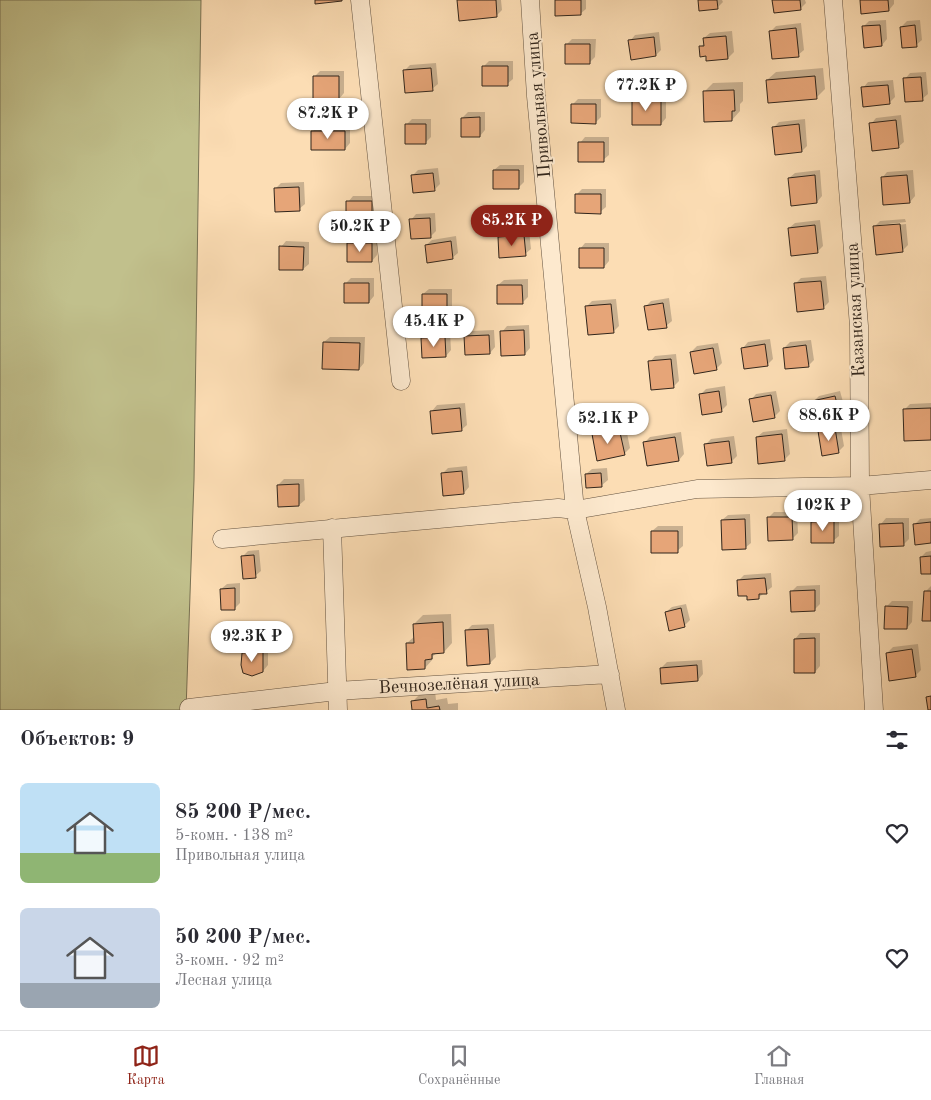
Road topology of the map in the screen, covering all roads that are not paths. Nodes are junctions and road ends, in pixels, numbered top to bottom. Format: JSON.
{"nodes":[{"id":1,"x":360,"y":0,"type":"edge"},
{"id":2,"x":530,"y":0,"type":"edge"},
{"id":3,"x":833,"y":0,"type":"edge"},
{"id":4,"x":400,"y":381,"type":"dead end"},
{"id":5,"x":931,"y":480,"type":"edge"},
{"id":6,"x":860,"y":486,"type":"junction"},
{"id":7,"x":575,"y":510,"type":"junction"},
{"id":8,"x":332,"y":528,"type":"junction"},
{"id":9,"x":222,"y":539,"type":"dead end"},
{"id":10,"x":610,"y":674,"type":"junction"},
{"id":11,"x":337,"y":690,"type":"junction"},
{"id":12,"x":189,"y":708,"type":"dead end"},
{"id":13,"x":338,"y":710,"type":"edge"},
{"id":14,"x":616,"y":710,"type":"edge"},
{"id":15,"x":874,"y":710,"type":"edge"}],
"edges":[{"from":1,"to":4,"type":"street"},
{"from":2,"to":7,"type":"street","name":"Привольная улица"},
{"from":3,"to":6,"type":"street","name":"Казанская улица"},
{"from":5,"to":6,"type":"street"},
{"from":6,"to":7,"type":"street"},
{"from":6,"to":15,"type":"street","name":"Казанская улица"},
{"from":7,"to":8,"type":"street"},
{"from":7,"to":10,"type":"street","name":"Привольная улица"},
{"from":8,"to":9,"type":"street"},
{"from":8,"to":11,"type":"street"},
{"from":10,"to":11,"type":"street","name":"Вечнозелёная улица"},
{"from":10,"to":14,"type":"street","name":"Привольная улица"},
{"from":11,"to":12,"type":"street","name":"Вечнозелёная улица"},
{"from":11,"to":13,"type":"street"}]}
